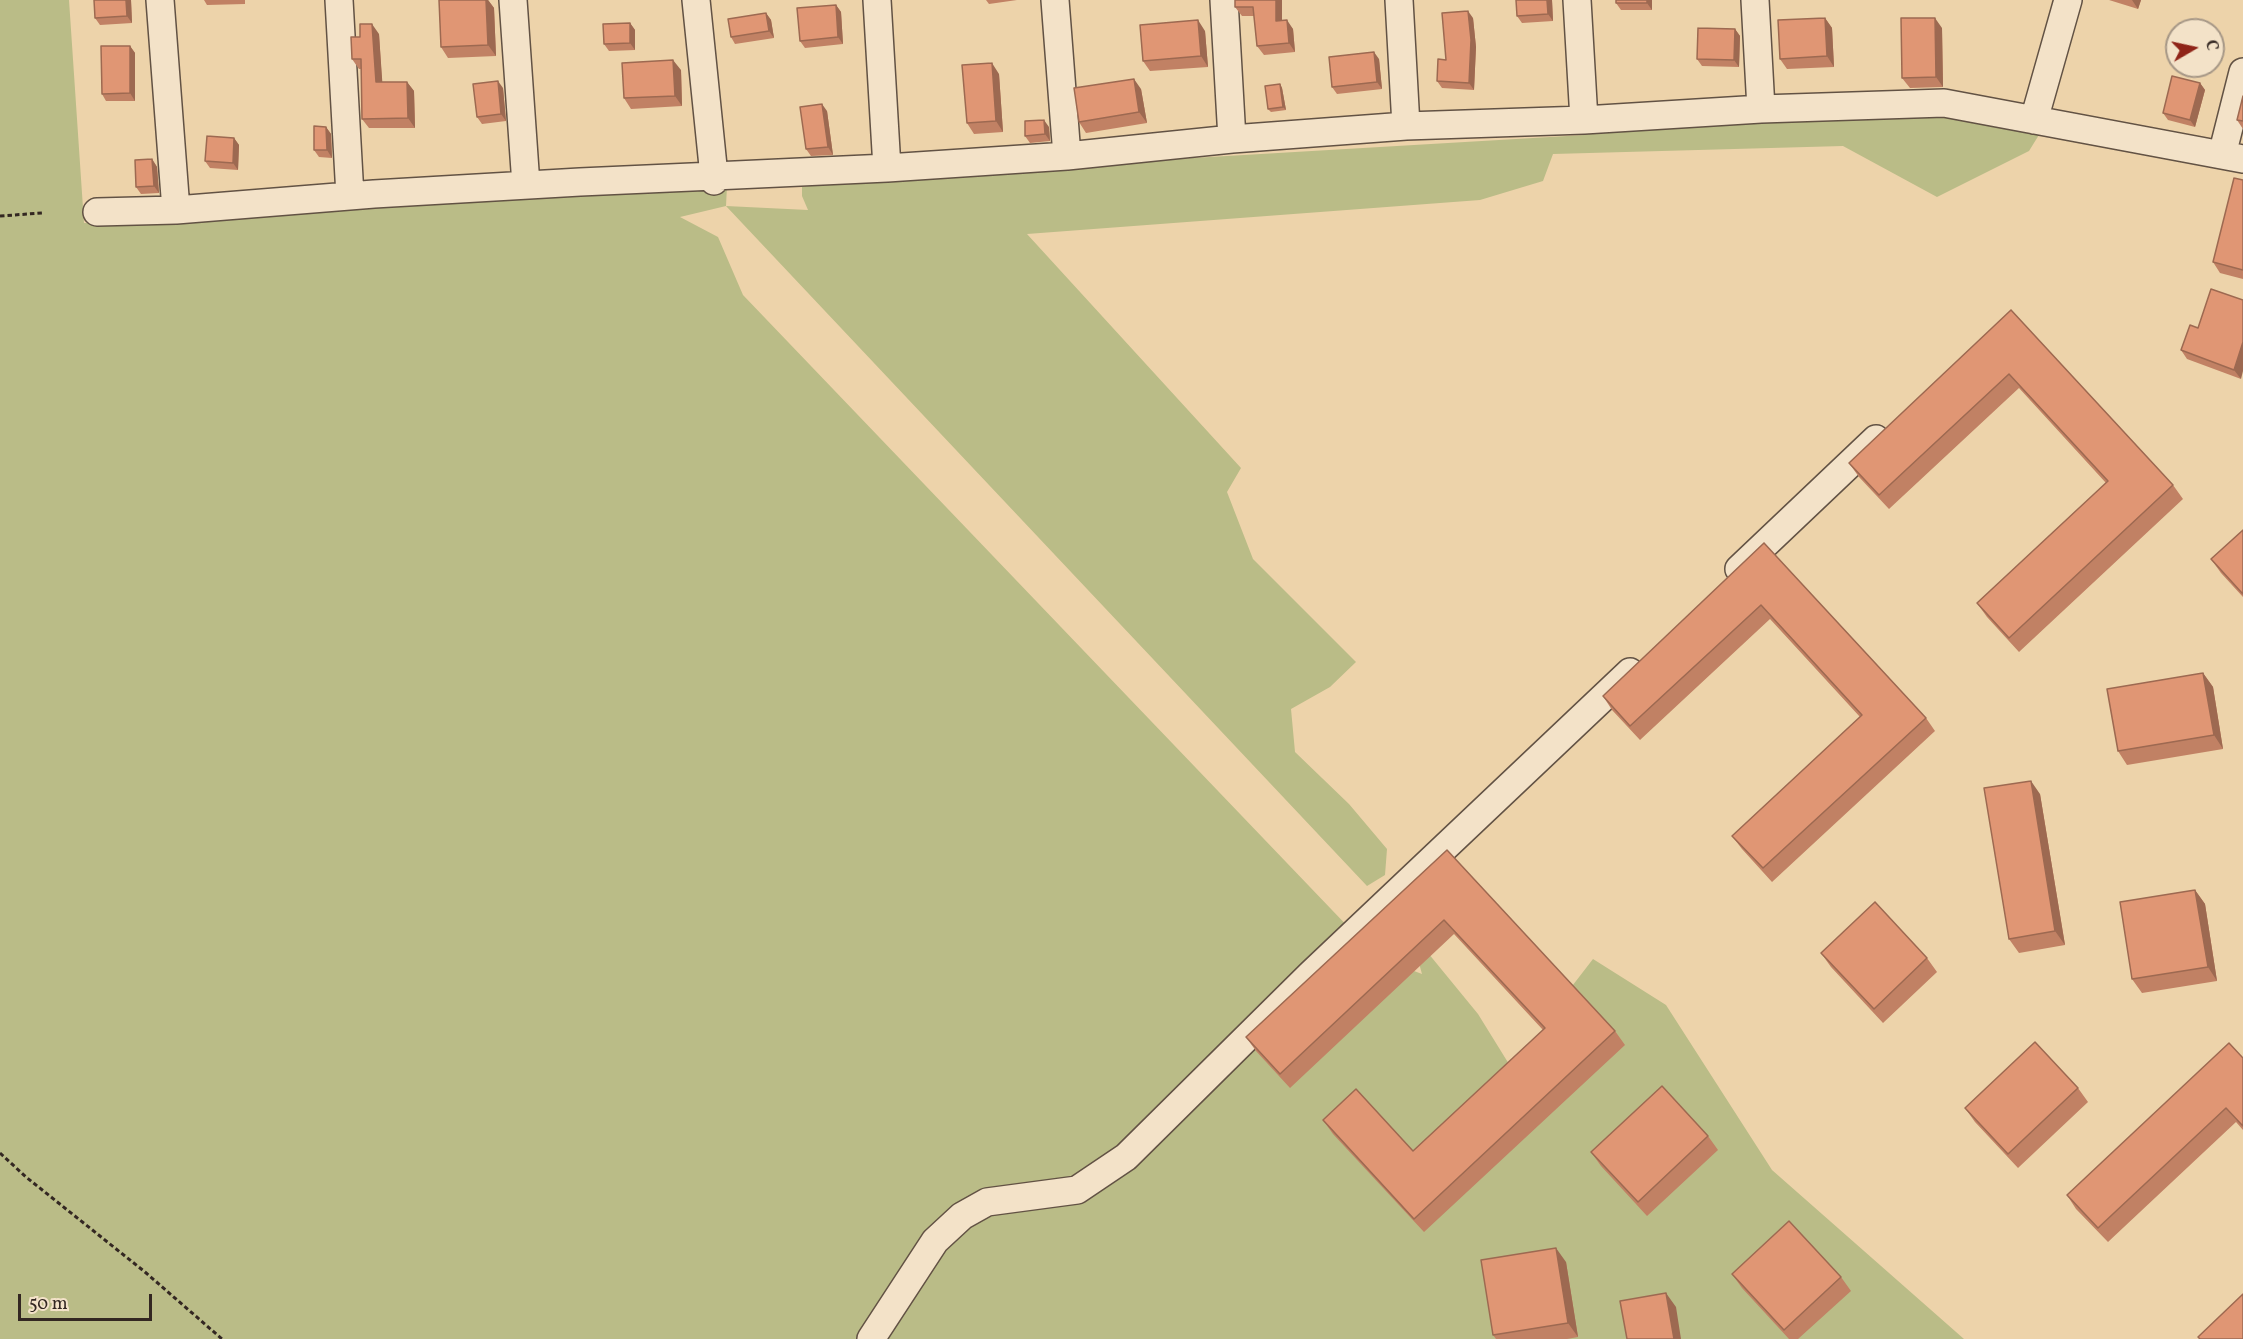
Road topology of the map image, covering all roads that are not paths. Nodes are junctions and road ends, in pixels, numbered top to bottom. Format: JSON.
{"nodes":[{"id":1,"x":160,"y":0,"type":"edge"},
{"id":2,"x":339,"y":0,"type":"edge"},
{"id":3,"x":513,"y":0,"type":"edge"},
{"id":4,"x":696,"y":0,"type":"edge"},
{"id":5,"x":877,"y":0,"type":"edge"},
{"id":6,"x":1056,"y":0,"type":"edge"},
{"id":7,"x":1224,"y":0,"type":"edge"},
{"id":8,"x":1399,"y":0,"type":"edge"},
{"id":9,"x":1577,"y":0,"type":"edge"},
{"id":10,"x":1755,"y":0,"type":"edge"},
{"id":11,"x":2068,"y":0,"type":"edge"},
{"id":12,"x":2243,"y":72,"type":"edge"},
{"id":13,"x":1761,"y":109,"type":"junction"},
{"id":14,"x":1584,"y":120,"type":"junction"},
{"id":15,"x":2034,"y":120,"type":"junction"},
{"id":16,"x":1406,"y":126,"type":"junction"},
{"id":17,"x":1232,"y":139,"type":"junction"},
{"id":18,"x":1067,"y":156,"type":"junction"},
{"id":19,"x":2233,"y":157,"type":"edge"},
{"id":20,"x":887,"y":168,"type":"junction"},
{"id":21,"x":714,"y":179,"type":"junction"},
{"id":22,"x":526,"y":185,"type":"junction"},
{"id":23,"x":350,"y":196,"type":"junction"},
{"id":24,"x":176,"y":210,"type":"junction"},
{"id":25,"x":97,"y":212,"type":"dead end"},
{"id":26,"x":1891,"y":425,"type":"edge"},
{"id":27,"x":1718,"y":589,"type":"edge"},
{"id":28,"x":1648,"y":654,"type":"edge"},
{"id":29,"x":870,"y":1339,"type":"edge"}],
"edges":[{"from":1,"to":24,"type":"lane"},
{"from":2,"to":23,"type":"lane"},
{"from":3,"to":22,"type":"lane"},
{"from":4,"to":21,"type":"lane"},
{"from":5,"to":20,"type":"lane"},
{"from":6,"to":18,"type":"lane"},
{"from":7,"to":17,"type":"lane"},
{"from":8,"to":16,"type":"lane"},
{"from":9,"to":14,"type":"lane"},
{"from":10,"to":13,"type":"lane"},
{"from":11,"to":15,"type":"lane"},
{"from":12,"to":19,"type":"lane"},
{"from":13,"to":14,"type":"lane"},
{"from":13,"to":15,"type":"lane"},
{"from":14,"to":16,"type":"lane"},
{"from":15,"to":19,"type":"lane"},
{"from":16,"to":17,"type":"lane"},
{"from":17,"to":18,"type":"lane"},
{"from":18,"to":20,"type":"lane"},
{"from":20,"to":21,"type":"lane"},
{"from":21,"to":22,"type":"lane"},
{"from":22,"to":23,"type":"lane"},
{"from":23,"to":24,"type":"lane"},
{"from":24,"to":25,"type":"lane"},
{"from":26,"to":27,"type":"lane"},
{"from":28,"to":29,"type":"lane"}]}
